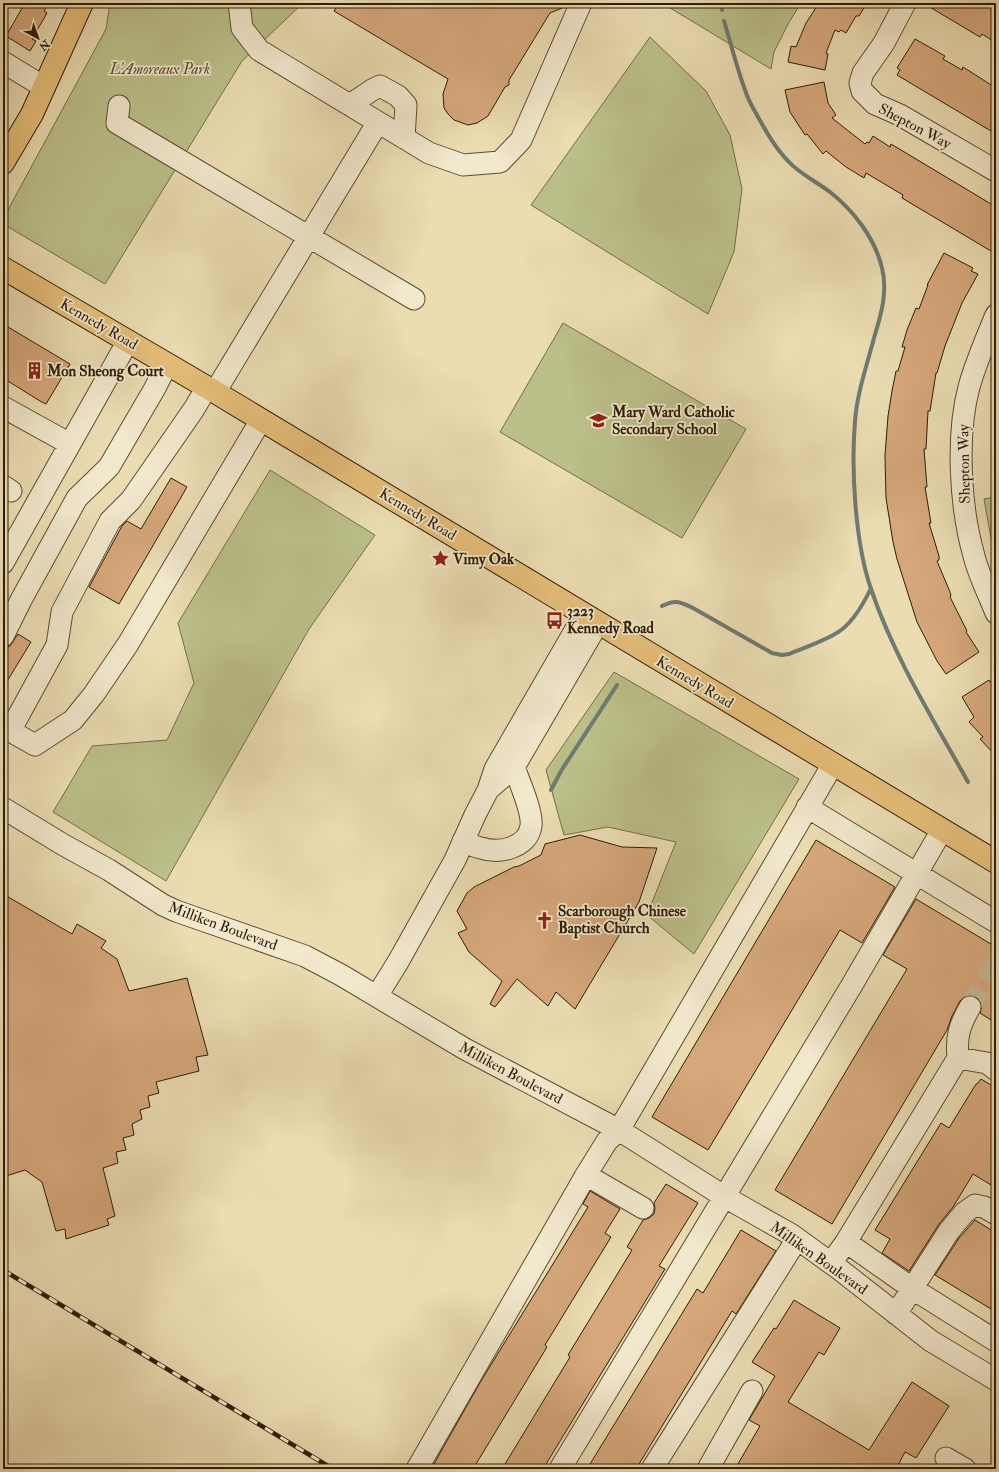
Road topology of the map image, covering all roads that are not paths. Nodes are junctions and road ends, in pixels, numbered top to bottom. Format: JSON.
{"nodes":[{"id":1,"x":82,"y":3,"type":"edge"},
{"id":2,"x":239,"y":3,"type":"edge"},
{"id":3,"x":581,"y":3,"type":"edge"},
{"id":4,"x":905,"y":3,"type":"edge"},
{"id":5,"x":3,"y":62,"type":"edge"},
{"id":6,"x":44,"y":87,"type":"junction"},
{"id":7,"x":350,"y":105,"type":"junction"},
{"id":8,"x":119,"y":106,"type":"dead end"},
{"id":9,"x":378,"y":122,"type":"junction"},
{"id":10,"x":404,"y":138,"type":"junction"},
{"id":11,"x":3,"y":163,"type":"edge"},
{"id":12,"x":996,"y":171,"type":"edge"},
{"id":13,"x":308,"y":236,"type":"junction"},
{"id":14,"x":3,"y":268,"type":"edge"},
{"id":15,"x":414,"y":299,"type":"dead end"},
{"id":16,"x":996,"y":315,"type":"edge"},
{"id":17,"x":128,"y":341,"type":"junction"},
{"id":18,"x":167,"y":364,"type":"junction"},
{"id":19,"x":211,"y":390,"type":"junction"},
{"id":20,"x":3,"y":407,"type":"edge"},
{"id":21,"x":261,"y":420,"type":"junction"},
{"id":22,"x":70,"y":444,"type":"junction"},
{"id":23,"x":11,"y":531,"type":"edge"},
{"id":24,"x":3,"y":563,"type":"edge"},
{"id":25,"x":996,"y":613,"type":"edge"},
{"id":26,"x":591,"y":619,"type":"junction"},
{"id":27,"x":3,"y":636,"type":"edge"},
{"id":28,"x":7,"y":729,"type":"edge"},
{"id":29,"x":833,"y":764,"type":"junction"},
{"id":30,"x":514,"y":767,"type":"junction"},
{"id":31,"x":488,"y":790,"type":"junction"},
{"id":32,"x":807,"y":807,"type":"junction"},
{"id":33,"x":3,"y":808,"type":"edge"},
{"id":34,"x":942,"y":830,"type":"junction"},
{"id":35,"x":463,"y":842,"type":"junction"},
{"id":36,"x":996,"y":862,"type":"edge"},
{"id":37,"x":916,"y":874,"type":"junction"},
{"id":38,"x":996,"y":922,"type":"edge"},
{"id":39,"x":377,"y":996,"type":"junction"},
{"id":40,"x":970,"y":1008,"type":"tunnel mouth"},
{"id":41,"x":958,"y":1058,"type":"junction"},
{"id":42,"x":996,"y":1070,"type":"edge"},
{"id":43,"x":619,"y":1130,"type":"junction"},
{"id":44,"x":586,"y":1175,"type":"junction"},
{"id":45,"x":725,"y":1197,"type":"junction"},
{"id":46,"x":643,"y":1208,"type":"dead end"},
{"id":47,"x":996,"y":1214,"type":"edge"},
{"id":48,"x":797,"y":1239,"type":"junction"},
{"id":49,"x":846,"y":1242,"type":"junction"},
{"id":50,"x":831,"y":1263,"type":"junction"},
{"id":51,"x":913,"y":1289,"type":"junction"},
{"id":52,"x":896,"y":1314,"type":"junction"},
{"id":53,"x":996,"y":1341,"type":"edge"},
{"id":54,"x":996,"y":1380,"type":"edge"},
{"id":55,"x":752,"y":1391,"type":"dead end"},
{"id":56,"x":946,"y":1458,"type":"dead end"},
{"id":57,"x":417,"y":1469,"type":"edge"},
{"id":58,"x":560,"y":1469,"type":"edge"},
{"id":59,"x":652,"y":1469,"type":"edge"},
{"id":60,"x":708,"y":1469,"type":"edge"},
{"id":61,"x":965,"y":1469,"type":"edge"}],
"edges":[{"from":1,"to":6,"type":"main road"},
{"from":2,"to":7,"type":"street"},
{"from":3,"to":10,"type":"street"},
{"from":4,"to":12,"type":"street","name":"Shepton Way"},
{"from":5,"to":6,"type":"street"},
{"from":6,"to":11,"type":"main road"},
{"from":7,"to":9,"type":"street"},
{"from":7,"to":10,"type":"street"},
{"from":8,"to":13,"type":"street"},
{"from":9,"to":10,"type":"street"},
{"from":9,"to":13,"type":"street"},
{"from":13,"to":15,"type":"street"},
{"from":13,"to":19,"type":"street"},
{"from":14,"to":17,"type":"main road","name":"Kennedy Road"},
{"from":16,"to":25,"type":"street","name":"Shepton Way"},
{"from":17,"to":18,"type":"main road","name":"Kennedy Road"},
{"from":17,"to":22,"type":"street"},
{"from":18,"to":19,"type":"main road","name":"Kennedy Road"},
{"from":18,"to":27,"type":"street"},
{"from":19,"to":21,"type":"main road","name":"Kennedy Road"},
{"from":19,"to":28,"type":"street"},
{"from":20,"to":22,"type":"street"},
{"from":21,"to":26,"type":"main road","name":"Kennedy Road"},
{"from":21,"to":28,"type":"street"},
{"from":22,"to":23,"type":"street"},
{"from":23,"to":24,"type":"street"},
{"from":26,"to":29,"type":"main road","name":"Kennedy Road"},
{"from":26,"to":30,"type":"street"},
{"from":26,"to":31,"type":"street"},
{"from":29,"to":32,"type":"street"},
{"from":29,"to":34,"type":"main road","name":"Kennedy Road"},
{"from":30,"to":31,"type":"street"},
{"from":30,"to":35,"type":"street"},
{"from":31,"to":35,"type":"street"},
{"from":32,"to":37,"type":"street"},
{"from":32,"to":43,"type":"street"},
{"from":33,"to":39,"type":"street","name":"Milliken Boulevard"},
{"from":34,"to":36,"type":"main road","name":"Kennedy Road"},
{"from":34,"to":37,"type":"street"},
{"from":35,"to":39,"type":"street"},
{"from":37,"to":38,"type":"street"},
{"from":37,"to":45,"type":"street"},
{"from":39,"to":43,"type":"street","name":"Milliken Boulevard"},
{"from":40,"to":41,"type":"street"},
{"from":41,"to":42,"type":"street"},
{"from":41,"to":49,"type":"street"},
{"from":43,"to":44,"type":"street"},
{"from":43,"to":45,"type":"street","name":"Milliken Boulevard"},
{"from":44,"to":46,"type":"street"},
{"from":44,"to":57,"type":"street"},
{"from":45,"to":48,"type":"street","name":"Milliken Boulevard"},
{"from":45,"to":58,"type":"street"},
{"from":47,"to":51,"type":"street"},
{"from":48,"to":50,"type":"street","name":"Milliken Boulevard"},
{"from":48,"to":59,"type":"street"},
{"from":49,"to":50,"type":"street"},
{"from":49,"to":51,"type":"street"},
{"from":50,"to":52,"type":"street","name":"Milliken Boulevard"},
{"from":51,"to":52,"type":"street"},
{"from":51,"to":53,"type":"street"},
{"from":52,"to":54,"type":"street","name":"Milliken Boulevard"},
{"from":55,"to":60,"type":"street"},
{"from":56,"to":61,"type":"street"}]}
